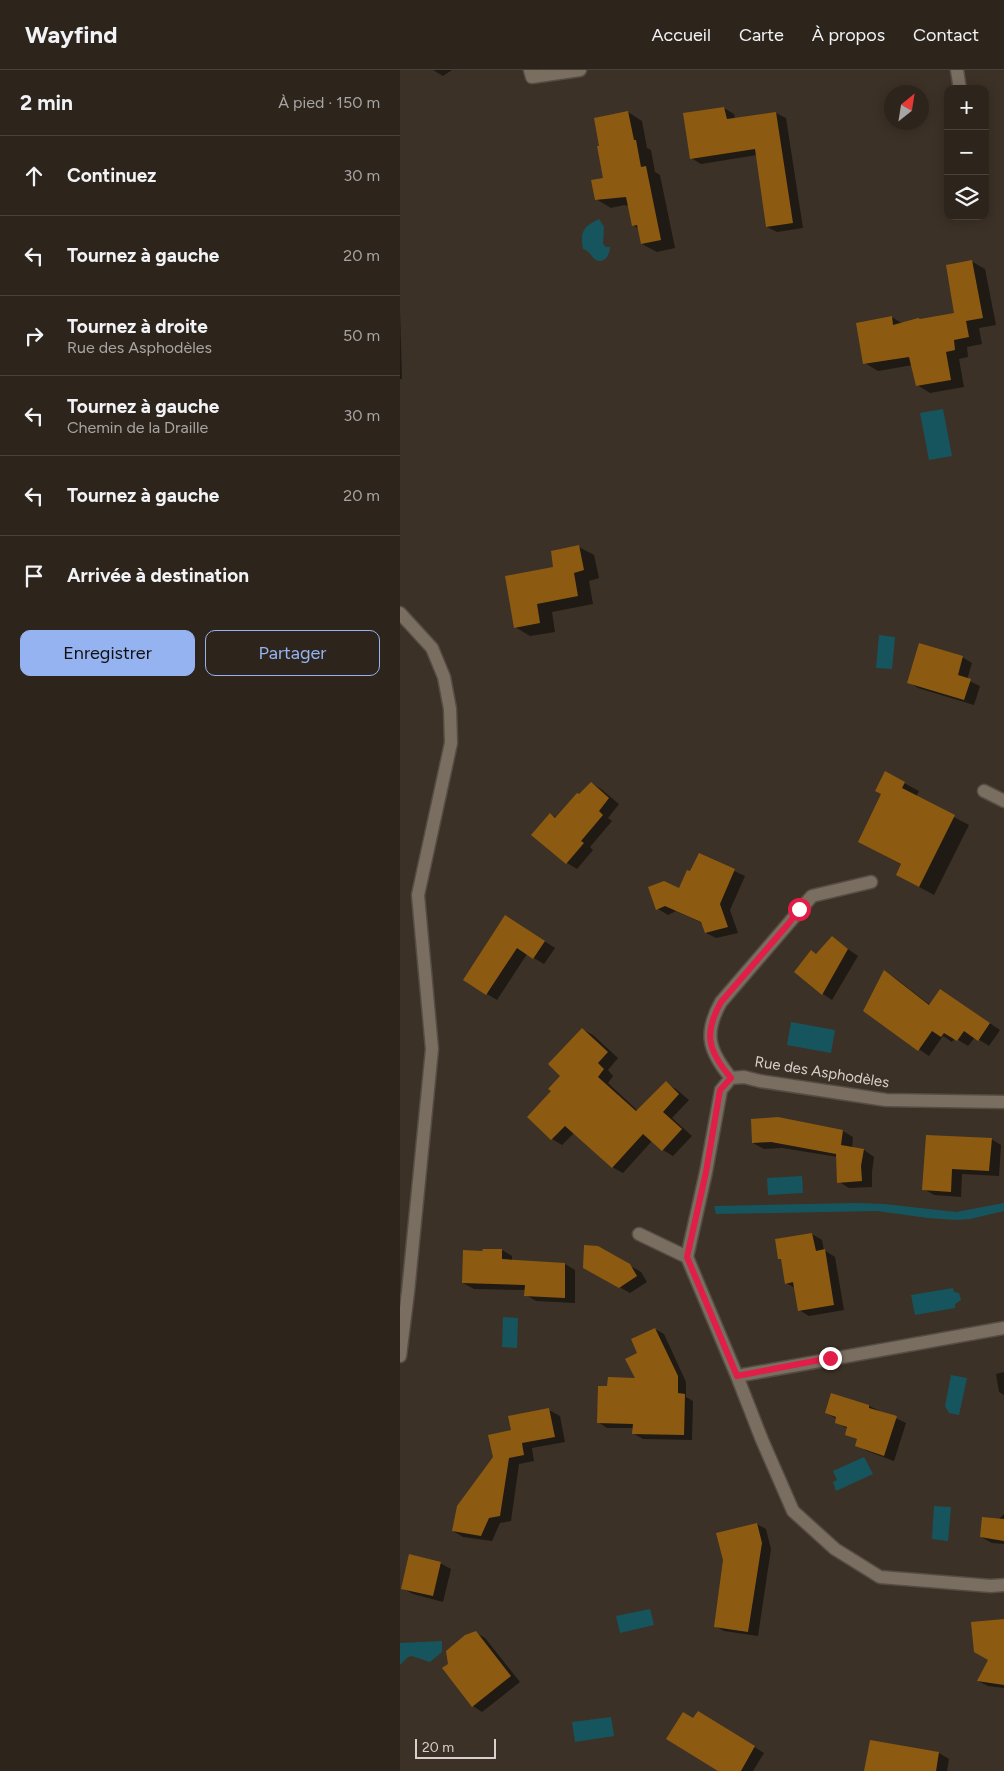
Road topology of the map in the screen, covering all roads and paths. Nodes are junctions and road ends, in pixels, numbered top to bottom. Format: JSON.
{"nodes":[{"id":1,"x":580,"y":70,"type":"edge"},
{"id":2,"x":958,"y":70,"type":"edge"},
{"id":3,"x":531,"y":74,"type":"edge"},
{"id":4,"x":960,"y":85,"type":"edge"},
{"id":5,"x":400,"y":613,"type":"edge"},
{"id":6,"x":984,"y":791,"type":"dead end"},
{"id":7,"x":1004,"y":801,"type":"edge"},
{"id":8,"x":871,"y":882,"type":"dead end"},
{"id":9,"x":731,"y":1078,"type":"junction"},
{"id":10,"x":1004,"y":1102,"type":"edge"},
{"id":11,"x":639,"y":1234,"type":"dead end"},
{"id":12,"x":687,"y":1257,"type":"junction"},
{"id":13,"x":1004,"y":1328,"type":"edge"},
{"id":14,"x":400,"y":1356,"type":"edge"},
{"id":15,"x":737,"y":1376,"type":"junction"},
{"id":16,"x":1004,"y":1585,"type":"edge"}],
"edges":[{"from":1,"to":3,"type":"street"},
{"from":2,"to":4,"type":"street"},
{"from":5,"to":14,"type":"street"},
{"from":6,"to":7,"type":"street"},
{"from":8,"to":9,"type":"street"},
{"from":9,"to":10,"type":"street","name":"Rue des Asphodèles"},
{"from":9,"to":12,"type":"street"},
{"from":11,"to":12,"type":"street"},
{"from":12,"to":15,"type":"street"},
{"from":13,"to":15,"type":"street"},
{"from":15,"to":16,"type":"street"}]}
